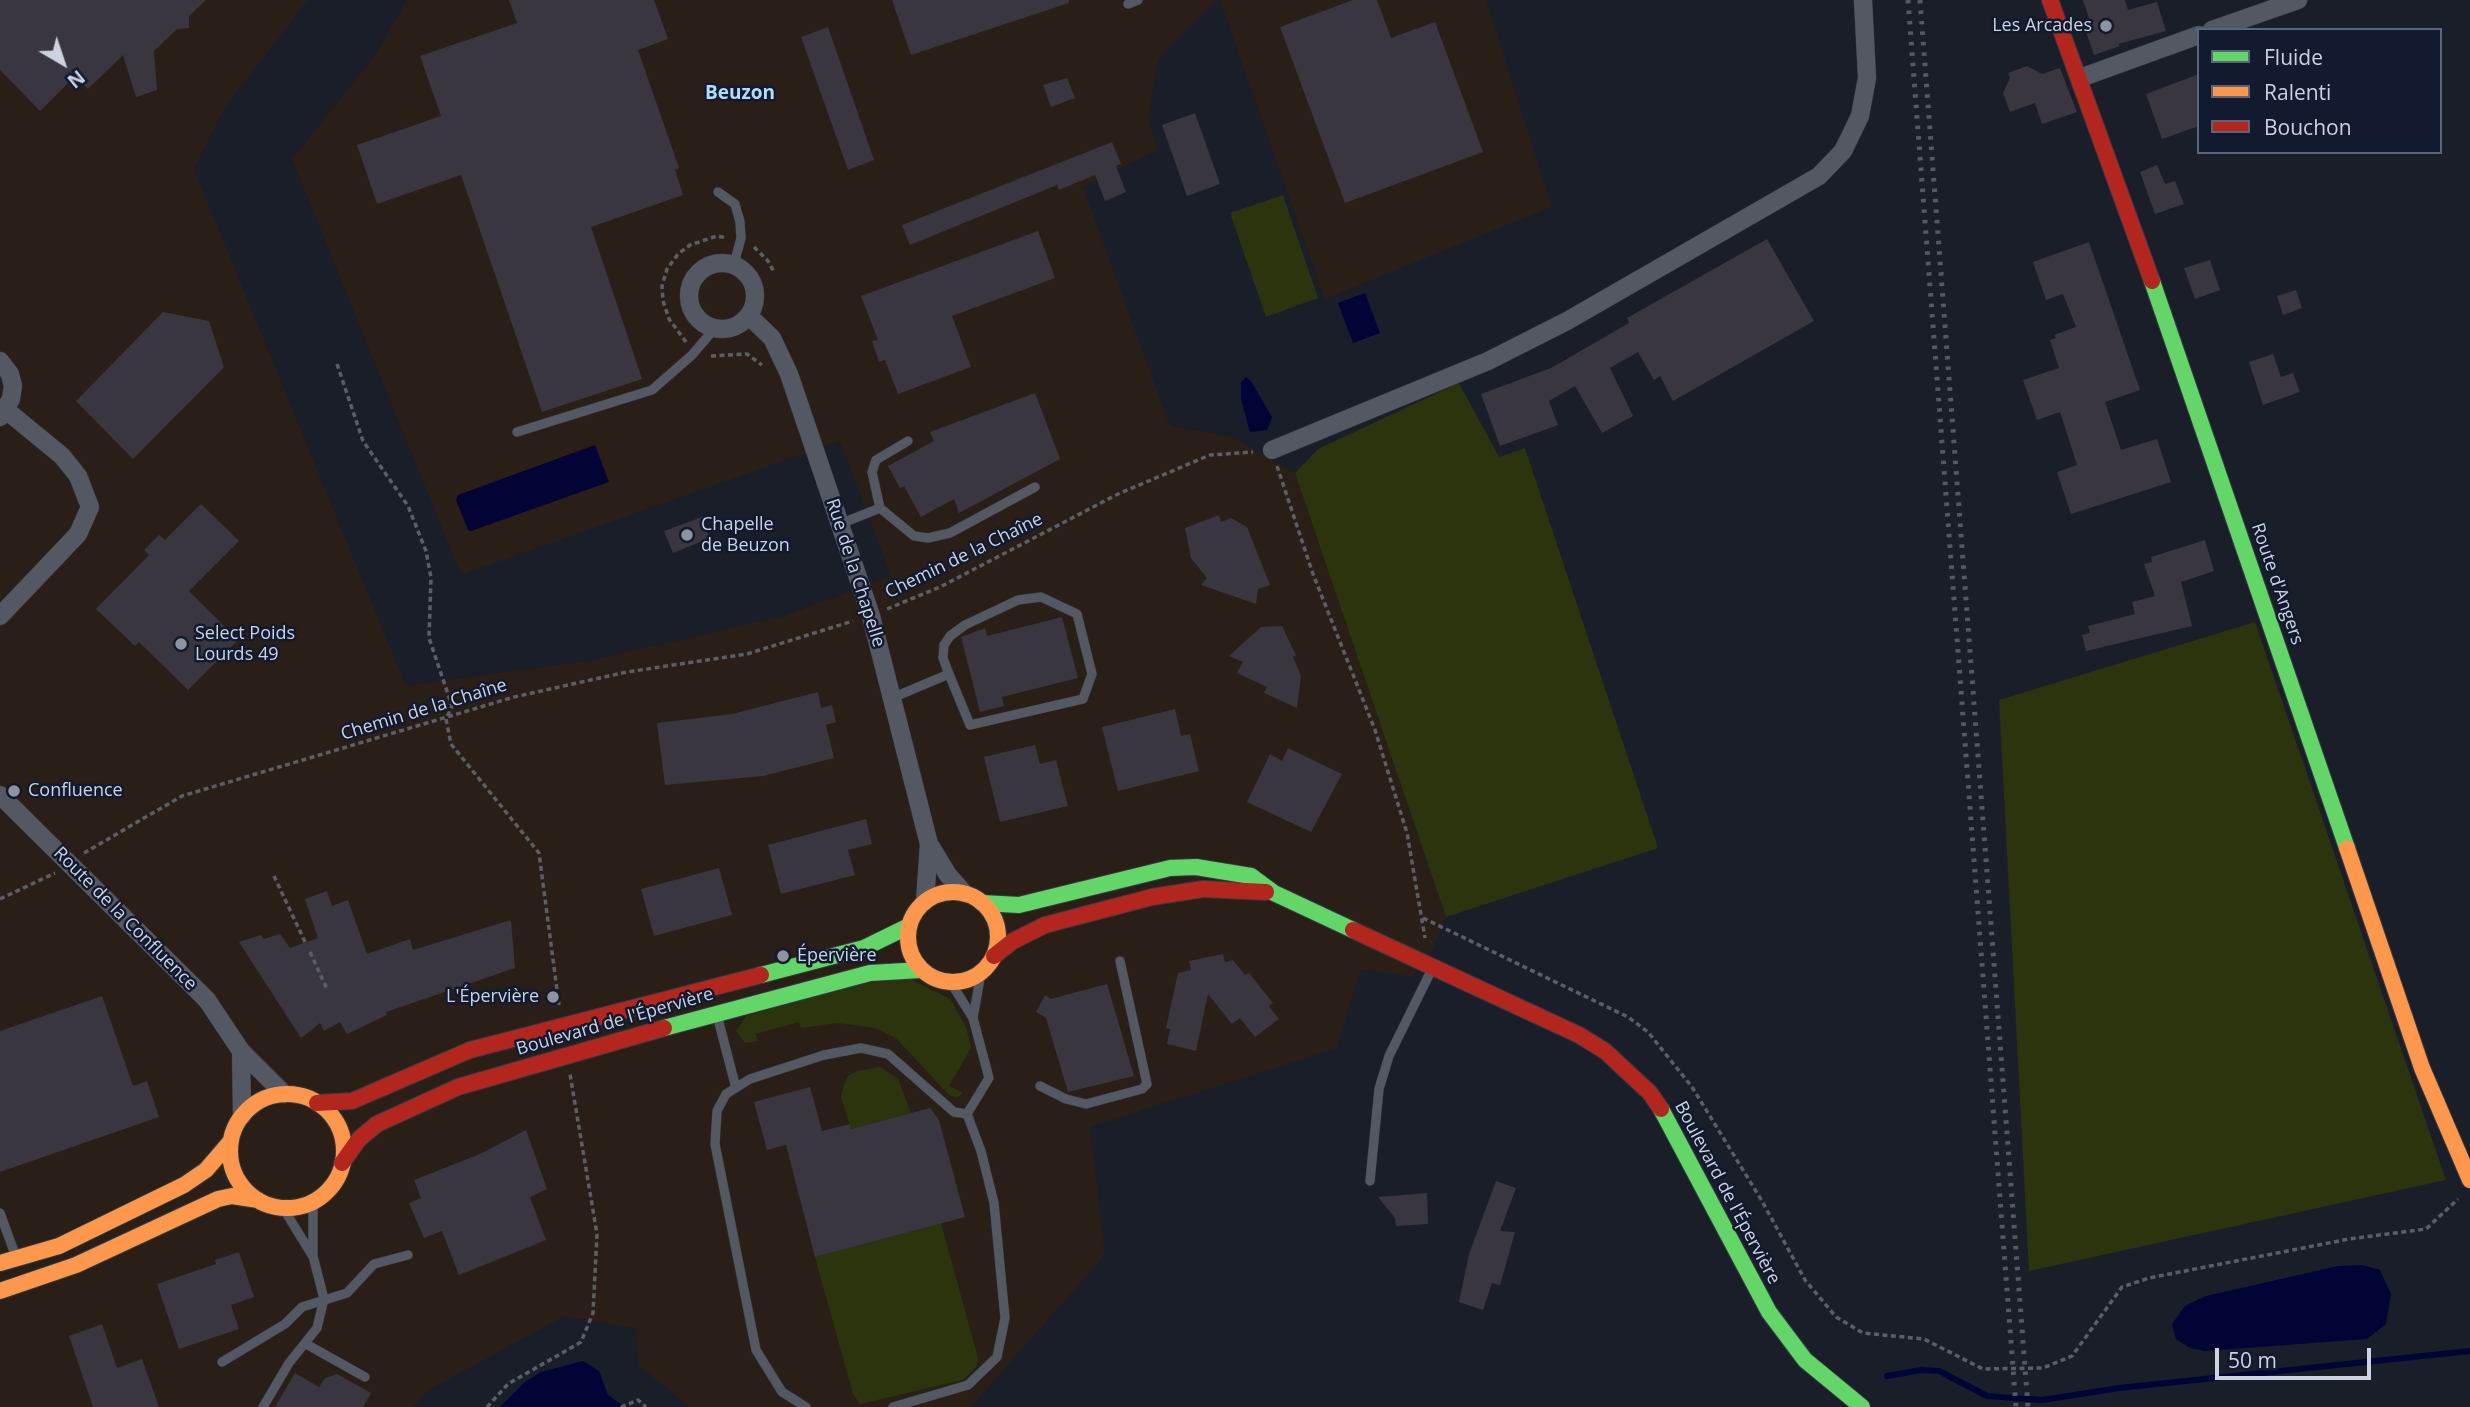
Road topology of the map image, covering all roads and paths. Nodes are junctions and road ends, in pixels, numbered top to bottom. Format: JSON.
{"nodes":[{"id":1,"x":1138,"y":0,"type":"edge"},
{"id":2,"x":1863,"y":0,"type":"edge"},
{"id":3,"x":2298,"y":0,"type":"edge"},
{"id":4,"x":1128,"y":4,"type":"dead end"},
{"id":5,"x":2056,"y":5,"type":"edge"},
{"id":6,"x":2218,"y":28,"type":"edge"},
{"id":7,"x":2197,"y":36,"type":"edge"},
{"id":8,"x":2080,"y":78,"type":"junction"},
{"id":9,"x":718,"y":192,"type":"dead end"},
{"id":10,"x":740,"y":240,"type":"junction"},
{"id":11,"x":734,"y":264,"type":"junction"},
{"id":12,"x":774,"y":272,"type":"dead end"},
{"id":13,"x":749,"y":316,"type":"junction"},
{"id":14,"x":715,"y":328,"type":"junction"},
{"id":15,"x":697,"y":349,"type":"junction"},
{"id":16,"x":0,"y":361,"type":"edge"},
{"id":17,"x":337,"y":364,"type":"dead end"},
{"id":18,"x":771,"y":374,"type":"dead end"},
{"id":19,"x":3,"y":413,"type":"edge"},
{"id":20,"x":517,"y":432,"type":"dead end"},
{"id":21,"x":908,"y":441,"type":"dead end"},
{"id":22,"x":1272,"y":450,"type":"junction"},
{"id":23,"x":1035,"y":486,"type":"dead end"},
{"id":24,"x":880,"y":508,"type":"junction"},
{"id":25,"x":840,"y":524,"type":"junction"},
{"id":26,"x":849,"y":611,"type":"dead end"},
{"id":27,"x":0,"y":616,"type":"edge"},
{"id":28,"x":871,"y":616,"type":"junction"},
{"id":29,"x":852,"y":622,"type":"junction"},
{"id":30,"x":949,"y":674,"type":"junction"},
{"id":31,"x":892,"y":698,"type":"junction"},
{"id":32,"x":446,"y":719,"type":"junction"},
{"id":33,"x":0,"y":795,"type":"edge"},
{"id":34,"x":929,"y":844,"type":"junction"},
{"id":35,"x":69,"y":864,"type":"junction"},
{"id":36,"x":274,"y":876,"type":"dead end"},
{"id":37,"x":964,"y":893,"type":"junction"},
{"id":38,"x":1274,"y":893,"type":"junction"},
{"id":39,"x":0,"y":899,"type":"edge"},
{"id":40,"x":925,"y":901,"type":"junction"},
{"id":41,"x":982,"y":903,"type":"junction"},
{"id":42,"x":1423,"y":918,"type":"junction"},
{"id":43,"x":909,"y":926,"type":"junction"},
{"id":44,"x":305,"y":942,"type":"dead end"},
{"id":45,"x":310,"y":952,"type":"dead end"},
{"id":46,"x":994,"y":956,"type":"junction"},
{"id":47,"x":1120,"y":961,"type":"dead end"},
{"id":48,"x":1427,"y":965,"type":"junction"},
{"id":49,"x":921,"y":970,"type":"junction"},
{"id":50,"x":981,"y":973,"type":"junction"},
{"id":51,"x":951,"y":983,"type":"junction"},
{"id":52,"x":327,"y":989,"type":"dead end"},
{"id":53,"x":716,"y":1014,"type":"junction"},
{"id":54,"x":973,"y":1017,"type":"junction"},
{"id":55,"x":562,"y":1028,"type":"junction"},
{"id":56,"x":241,"y":1051,"type":"junction"},
{"id":57,"x":568,"y":1054,"type":"junction"},
{"id":58,"x":1040,"y":1086,"type":"dead end"},
{"id":59,"x":736,"y":1088,"type":"junction"},
{"id":60,"x":284,"y":1094,"type":"junction"},
{"id":61,"x":317,"y":1103,"type":"junction"},
{"id":62,"x":967,"y":1114,"type":"junction"},
{"id":63,"x":242,"y":1116,"type":"junction"},
{"id":64,"x":231,"y":1141,"type":"junction"},
{"id":65,"x":342,"y":1163,"type":"junction"},
{"id":66,"x":2470,"y":1180,"type":"edge"},
{"id":67,"x":1370,"y":1181,"type":"dead end"},
{"id":68,"x":2459,"y":1198,"type":"dead end"},
{"id":69,"x":258,"y":1200,"type":"junction"},
{"id":70,"x":313,"y":1201,"type":"junction"},
{"id":71,"x":283,"y":1208,"type":"junction"},
{"id":72,"x":0,"y":1213,"type":"edge"},
{"id":73,"x":408,"y":1255,"type":"dead end"},
{"id":74,"x":313,"y":1256,"type":"junction"},
{"id":75,"x":8,"y":1261,"type":"edge"},
{"id":76,"x":0,"y":1291,"type":"edge"},
{"id":77,"x":324,"y":1299,"type":"junction"},
{"id":78,"x":306,"y":1344,"type":"junction"},
{"id":79,"x":222,"y":1362,"type":"dead end"},
{"id":80,"x":365,"y":1377,"type":"dead end"},
{"id":81,"x":263,"y":1407,"type":"edge"},
{"id":82,"x":486,"y":1407,"type":"edge"},
{"id":83,"x":621,"y":1407,"type":"edge"},
{"id":84,"x":646,"y":1407,"type":"edge"},
{"id":85,"x":806,"y":1407,"type":"edge"},
{"id":86,"x":893,"y":1407,"type":"edge"},
{"id":87,"x":1862,"y":1407,"type":"edge"}],
"edges":[{"from":1,"to":4,"type":"lane"},
{"from":2,"to":22,"type":"street"},
{"from":3,"to":6,"type":"street"},
{"from":5,"to":8,"type":"street","name":"Route d'Angers"},
{"from":7,"to":8,"type":"street"},
{"from":8,"to":66,"type":"street","name":"Route d'Angers"},
{"from":9,"to":10,"type":"lane"},
{"from":10,"to":11,"type":"lane"},
{"from":10,"to":12,"type":"path"},
{"from":10,"to":15,"type":"path"},
{"from":11,"to":13,"type":"street"},
{"from":11,"to":14,"type":"street"},
{"from":13,"to":14,"type":"street"},
{"from":13,"to":25,"type":"street","name":"Rue de la Chapelle"},
{"from":14,"to":15,"type":"lane"},
{"from":15,"to":18,"type":"path"},
{"from":15,"to":20,"type":"lane"},
{"from":16,"to":19,"type":"street"},
{"from":17,"to":32,"type":"path"},
{"from":19,"to":27,"type":"street"},
{"from":21,"to":24,"type":"lane"},
{"from":22,"to":28,"type":"path","name":"Chemin de la Chaîne"},
{"from":22,"to":42,"type":"path"},
{"from":23,"to":24,"type":"lane"},
{"from":24,"to":25,"type":"lane"},
{"from":25,"to":28,"type":"street","name":"Rue de la Chapelle"},
{"from":26,"to":29,"type":"path"},
{"from":28,"to":29,"type":"path","name":"Chemin de la Chaîne"},
{"from":28,"to":31,"type":"street","name":"Rue de la Chapelle"},
{"from":29,"to":32,"type":"path","name":"Chemin de la Chaîne"},
{"from":30,"to":30,"type":"lane"},
{"from":30,"to":31,"type":"lane"},
{"from":31,"to":34,"type":"street","name":"Rue de la Chapelle"},
{"from":32,"to":35,"type":"path","name":"Chemin de la Chaîne"},
{"from":32,"to":55,"type":"path"},
{"from":33,"to":35,"type":"street","name":"Route de la Confluence"},
{"from":34,"to":37,"type":"street","name":"Rue de la Chapelle"},
{"from":34,"to":40,"type":"street","name":"Rue de la Chapelle"},
{"from":35,"to":39,"type":"path","name":"Chemin de la Chaîne"},
{"from":35,"to":56,"type":"street","name":"Route de la Confluence"},
{"from":36,"to":44,"type":"path"},
{"from":37,"to":40,"type":"street"},
{"from":37,"to":41,"type":"street"},
{"from":38,"to":41,"type":"street","name":"Boulevard de l'Épervière"},
{"from":38,"to":46,"type":"street","name":"Boulevard de l'Épervière"},
{"from":38,"to":48,"type":"street","name":"Boulevard de l'Épervière"},
{"from":40,"to":43,"type":"street"},
{"from":41,"to":46,"type":"street"},
{"from":42,"to":48,"type":"path"},
{"from":42,"to":68,"type":"path"},
{"from":43,"to":49,"type":"street"},
{"from":43,"to":55,"type":"street","name":"Boulevard de l'Épervière"},
{"from":45,"to":52,"type":"path"},
{"from":46,"to":50,"type":"street"},
{"from":47,"to":58,"type":"lane"},
{"from":48,"to":67,"type":"lane"},
{"from":48,"to":87,"type":"street","name":"Boulevard de l'Épervière"},
{"from":49,"to":51,"type":"street"},
{"from":49,"to":53,"type":"street","name":"Boulevard de l'Épervière"},
{"from":50,"to":51,"type":"street"},
{"from":50,"to":54,"type":"lane"},
{"from":51,"to":54,"type":"lane"},
{"from":53,"to":57,"type":"street","name":"Boulevard de l'Épervière"},
{"from":53,"to":59,"type":"lane"},
{"from":54,"to":62,"type":"lane"},
{"from":55,"to":61,"type":"street","name":"Boulevard de l'Épervière"},
{"from":56,"to":60,"type":"street","name":"Route de la Confluence"},
{"from":56,"to":63,"type":"street"},
{"from":57,"to":65,"type":"street","name":"Boulevard de l'Épervière"},
{"from":57,"to":82,"type":"path"},
{"from":59,"to":62,"type":"lane"},
{"from":59,"to":85,"type":"lane"},
{"from":60,"to":61,"type":"street"},
{"from":60,"to":63,"type":"street"},
{"from":61,"to":65,"type":"street"},
{"from":62,"to":86,"type":"lane"},
{"from":63,"to":64,"type":"street"},
{"from":64,"to":69,"type":"street"},
{"from":64,"to":75,"type":"street"},
{"from":65,"to":70,"type":"street"},
{"from":69,"to":71,"type":"street"},
{"from":69,"to":76,"type":"street"},
{"from":70,"to":71,"type":"street"},
{"from":70,"to":74,"type":"lane"},
{"from":71,"to":74,"type":"lane"},
{"from":72,"to":75,"type":"lane"},
{"from":73,"to":77,"type":"lane"},
{"from":74,"to":77,"type":"lane"},
{"from":77,"to":78,"type":"lane"},
{"from":77,"to":79,"type":"lane"},
{"from":78,"to":80,"type":"lane"},
{"from":78,"to":81,"type":"lane"},
{"from":83,"to":84,"type":"path"}]}
